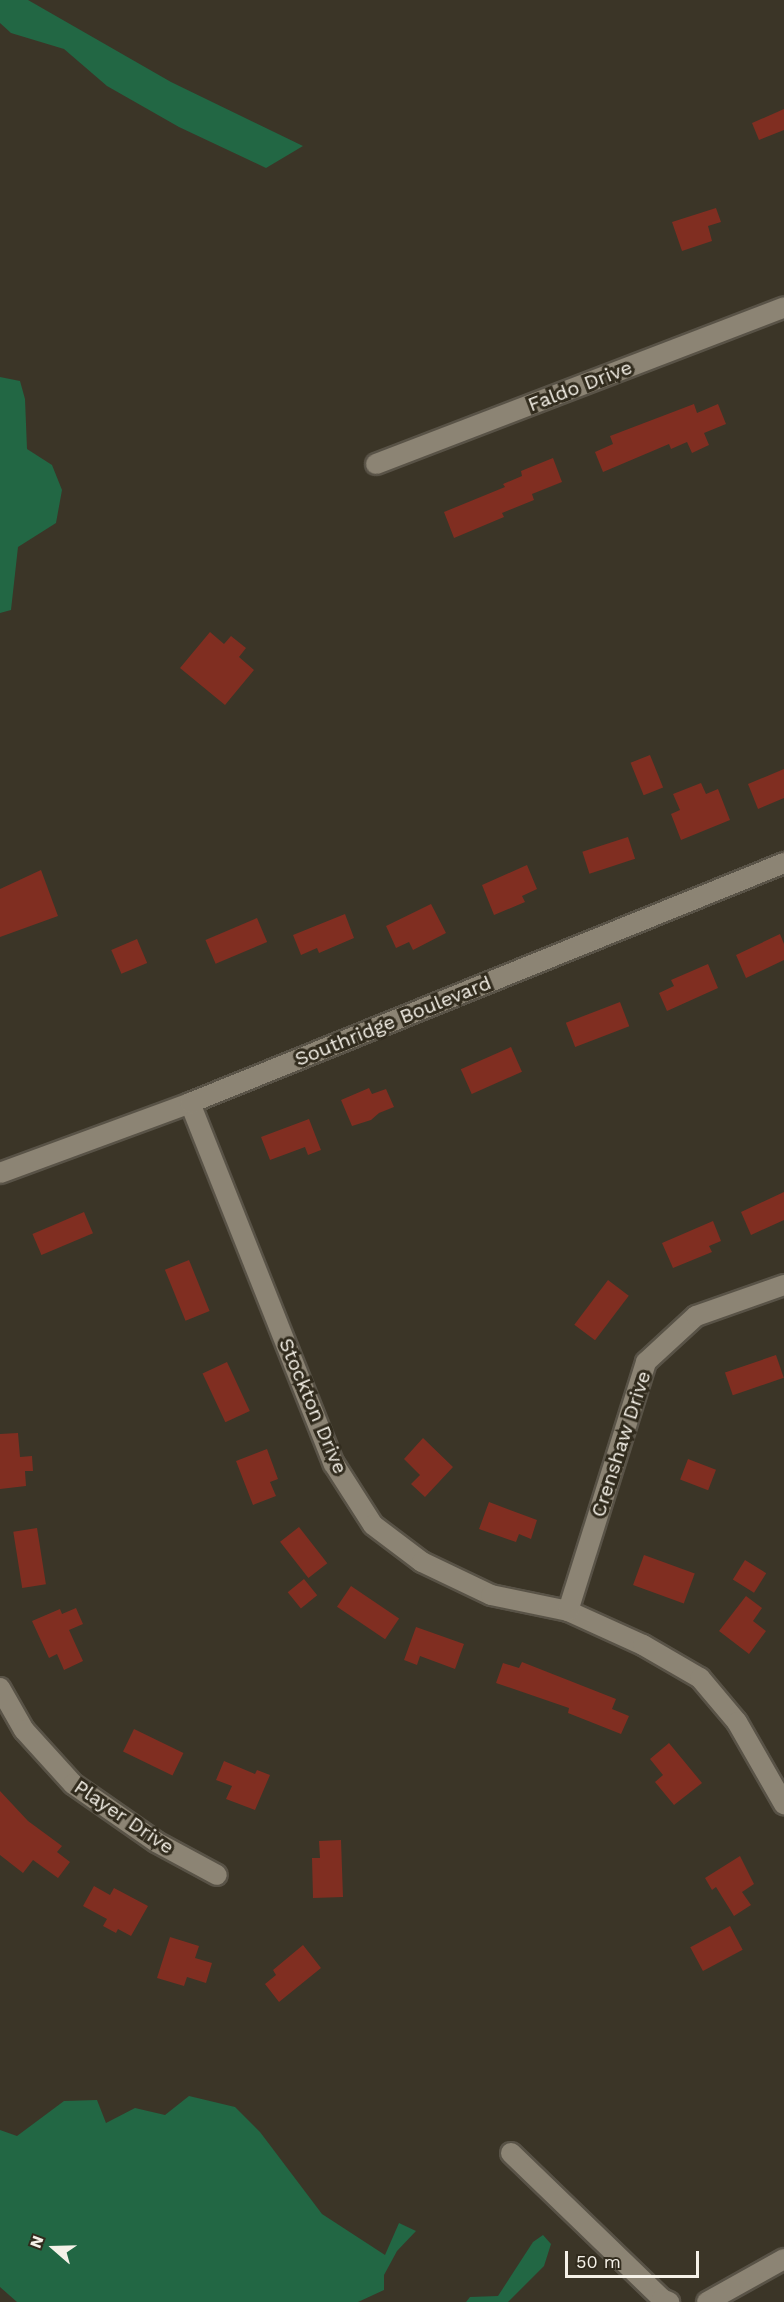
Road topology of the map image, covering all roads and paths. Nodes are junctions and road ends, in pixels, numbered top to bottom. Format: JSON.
{"nodes":[{"id":1,"x":784,"y":307,"type":"edge"},
{"id":2,"x":376,"y":464,"type":"dead end"},
{"id":3,"x":784,"y":863,"type":"edge"},
{"id":4,"x":190,"y":1104,"type":"junction"},
{"id":5,"x":0,"y":1173,"type":"edge"},
{"id":6,"x":784,"y":1285,"type":"edge"},
{"id":7,"x":568,"y":1611,"type":"junction"},
{"id":8,"x":0,"y":1688,"type":"edge"},
{"id":9,"x":784,"y":1804,"type":"edge"},
{"id":10,"x":217,"y":1875,"type":"dead end"},
{"id":11,"x":511,"y":2153,"type":"dead end"},
{"id":12,"x":784,"y":2259,"type":"edge"},
{"id":13,"x":669,"y":2302,"type":"edge"},
{"id":14,"x":707,"y":2302,"type":"edge"}],
"edges":[{"from":1,"to":2,"type":"street","name":"Faldo Drive"},
{"from":3,"to":4,"type":"street","name":"Southridge Boulevard"},
{"from":4,"to":5,"type":"street","name":"Southridge Boulevard"},
{"from":4,"to":7,"type":"street","name":"Stockton Drive"},
{"from":6,"to":7,"type":"street","name":"Crenshaw Drive"},
{"from":7,"to":9,"type":"street","name":"Stockton Drive"},
{"from":8,"to":10,"type":"street","name":"Player Drive"},
{"from":11,"to":13,"type":"street"},
{"from":12,"to":14,"type":"street"}]}
